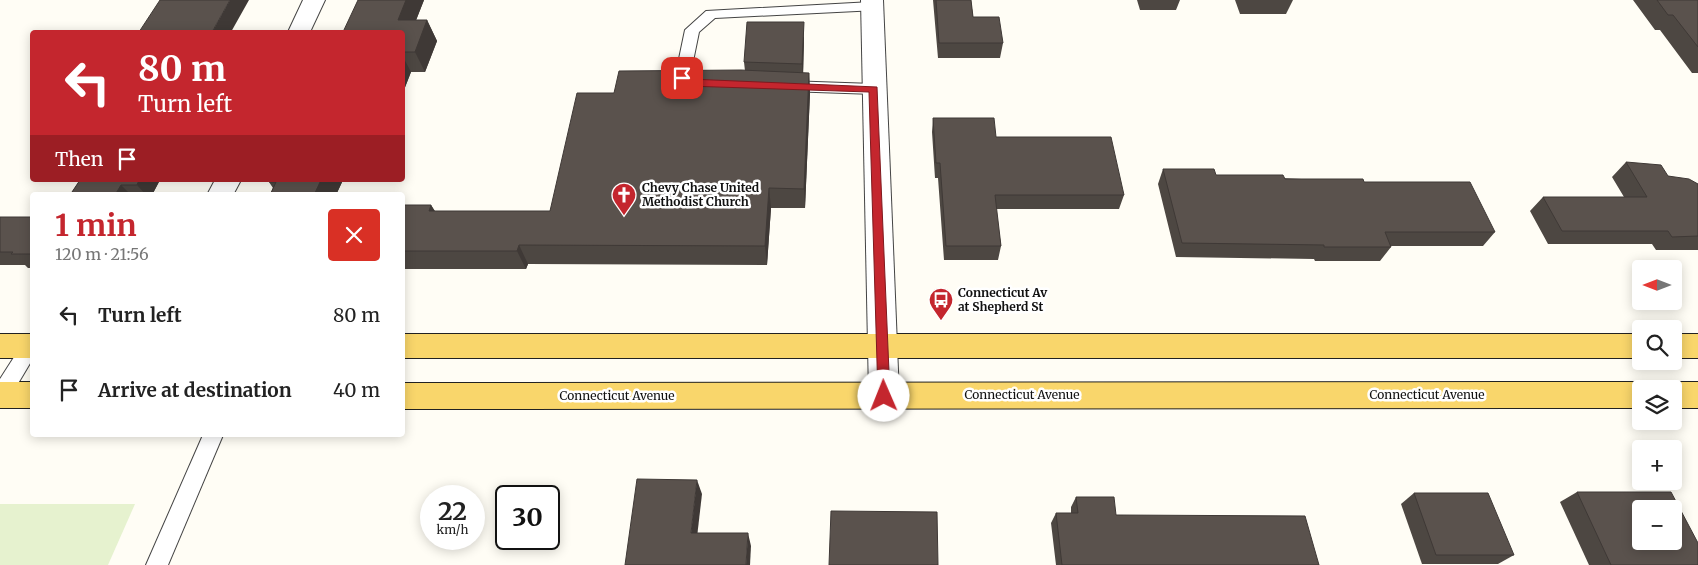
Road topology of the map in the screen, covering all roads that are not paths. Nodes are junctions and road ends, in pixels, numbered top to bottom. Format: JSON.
{"nodes":[{"id":1,"x":314,"y":0,"type":"edge"},
{"id":2,"x":872,"y":4,"type":"edge"},
{"id":3,"x":300,"y":30,"type":"edge"},
{"id":4,"x":707,"y":83,"type":"edge"},
{"id":5,"x":776,"y":85,"type":"edge"},
{"id":6,"x":874,"y":89,"type":"junction"},
{"id":7,"x":0,"y":346,"type":"edge"},
{"id":8,"x":30,"y":346,"type":"edge"},
{"id":9,"x":405,"y":346,"type":"edge"},
{"id":10,"x":883,"y":346,"type":"junction"},
{"id":11,"x":1632,"y":346,"type":"edge"},
{"id":12,"x":1682,"y":346,"type":"edge"},
{"id":13,"x":1698,"y":346,"type":"edge"},
{"id":14,"x":30,"y":349,"type":"edge"},
{"id":15,"x":0,"y":396,"type":"edge"},
{"id":16,"x":30,"y":396,"type":"edge"},
{"id":17,"x":405,"y":396,"type":"edge"},
{"id":18,"x":884,"y":396,"type":"junction"},
{"id":19,"x":1632,"y":396,"type":"edge"},
{"id":20,"x":1682,"y":396,"type":"edge"},
{"id":21,"x":1698,"y":396,"type":"edge"},
{"id":22,"x":212,"y":437,"type":"edge"},
{"id":23,"x":157,"y":565,"type":"edge"}],
"edges":[{"from":1,"to":3,"type":"street"},
{"from":2,"to":4,"type":"lane"},
{"from":2,"to":6,"type":"street"},
{"from":5,"to":6,"type":"lane"},
{"from":6,"to":10,"type":"street"},
{"from":7,"to":8,"type":"main road"},
{"from":9,"to":10,"type":"main road"},
{"from":10,"to":11,"type":"main road"},
{"from":10,"to":18,"type":"street"},
{"from":12,"to":13,"type":"main road"},
{"from":14,"to":15,"type":"lane"},
{"from":15,"to":16,"type":"main road"},
{"from":17,"to":18,"type":"main road","name":"Connecticut Avenue"},
{"from":18,"to":19,"type":"main road","name":"Connecticut Avenue"},
{"from":20,"to":21,"type":"main road"},
{"from":22,"to":23,"type":"lane"}]}
